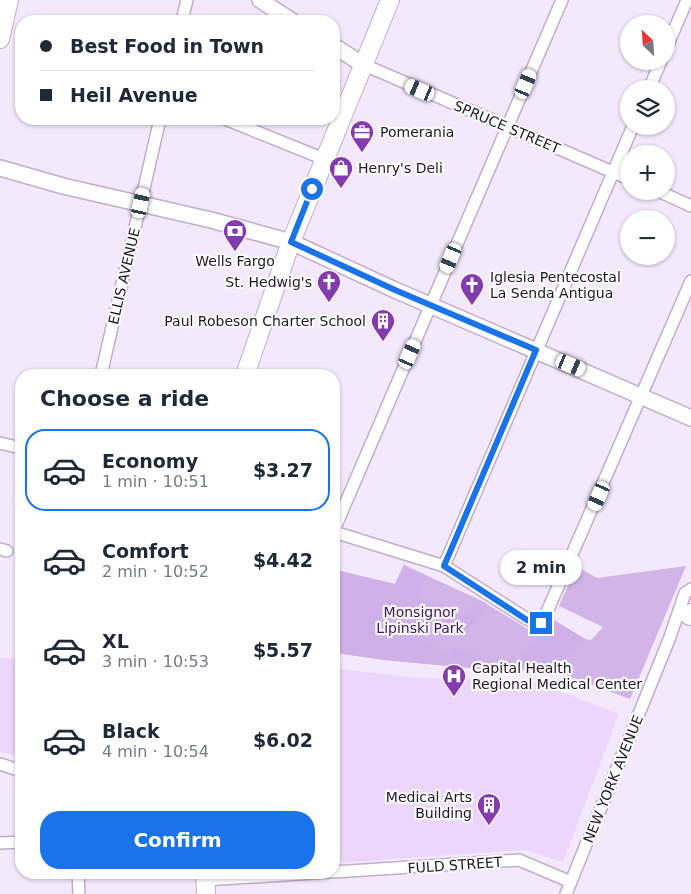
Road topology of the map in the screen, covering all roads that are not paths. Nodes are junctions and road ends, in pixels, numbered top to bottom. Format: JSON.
{"nodes":[{"id":1,"x":9,"y":0,"type":"edge"},
{"id":2,"x":187,"y":0,"type":"edge"},
{"id":3,"x":260,"y":0,"type":"edge"},
{"id":4,"x":390,"y":0,"type":"edge"},
{"id":5,"x":562,"y":0,"type":"edge"},
{"id":6,"x":687,"y":0,"type":"edge"},
{"id":7,"x":183,"y":15,"type":"edge"},
{"id":8,"x":283,"y":15,"type":"edge"},
{"id":9,"x":675,"y":28,"type":"edge"},
{"id":10,"x":0,"y":39,"type":"edge"},
{"id":11,"x":340,"y":50,"type":"edge"},
{"id":12,"x":362,"y":64,"type":"junction"},
{"id":13,"x":340,"y":119,"type":"edge"},
{"id":14,"x":159,"y":125,"type":"edge"},
{"id":15,"x":240,"y":125,"type":"edge"},
{"id":16,"x":338,"y":125,"type":"edge"},
{"id":17,"x":507,"y":127,"type":"junction"},
{"id":18,"x":629,"y":135,"type":"edge"},
{"id":19,"x":324,"y":159,"type":"junction"},
{"id":20,"x":0,"y":168,"type":"edge"},
{"id":21,"x":613,"y":172,"type":"junction"},
{"id":22,"x":620,"y":175,"type":"edge"},
{"id":23,"x":675,"y":199,"type":"edge"},
{"id":24,"x":141,"y":203,"type":"junction"},
{"id":25,"x":691,"y":206,"type":"edge"},
{"id":26,"x":291,"y":242,"type":"junction"},
{"id":27,"x":691,"y":280,"type":"edge"},
{"id":28,"x":431,"y":305,"type":"junction"},
{"id":29,"x":536,"y":350,"type":"junction"},
{"id":30,"x":102,"y":369,"type":"edge"},
{"id":31,"x":247,"y":369,"type":"edge"},
{"id":32,"x":642,"y":396,"type":"junction"},
{"id":33,"x":691,"y":418,"type":"edge"},
{"id":34,"x":0,"y":443,"type":"edge"},
{"id":35,"x":15,"y":447,"type":"edge"},
{"id":36,"x":340,"y":517,"type":"edge"},
{"id":37,"x":340,"y":533,"type":"edge"},
{"id":38,"x":444,"y":566,"type":"junction"},
{"id":39,"x":691,"y":579,"type":"edge"},
{"id":40,"x":688,"y":591,"type":"edge"},
{"id":41,"x":691,"y":614,"type":"edge"},
{"id":42,"x":670,"y":637,"type":"junction"},
{"id":43,"x":0,"y":764,"type":"edge"},
{"id":44,"x":15,"y":769,"type":"dead end"},
{"id":45,"x":15,"y":842,"type":"edge"},
{"id":46,"x":0,"y":843,"type":"edge"},
{"id":47,"x":340,"y":872,"type":"edge"},
{"id":48,"x":78,"y":879,"type":"edge"},
{"id":49,"x":242,"y":879,"type":"edge"},
{"id":50,"x":205,"y":882,"type":"edge"},
{"id":51,"x":571,"y":882,"type":"junction"},
{"id":52,"x":79,"y":894,"type":"edge"},
{"id":53,"x":566,"y":894,"type":"edge"}],
"edges":[{"from":1,"to":10,"type":"main road"},
{"from":2,"to":7,"type":"street"},
{"from":3,"to":8,"type":"main road"},
{"from":4,"to":12,"type":"main road"},
{"from":5,"to":17,"type":"street"},
{"from":6,"to":9,"type":"street"},
{"from":11,"to":12,"type":"main road","name":"SPRUCE STREET"},
{"from":12,"to":13,"type":"main road"},
{"from":12,"to":17,"type":"street","name":"SPRUCE STREET"},
{"from":14,"to":24,"type":"street","name":"ELLIS AVENUE"},
{"from":15,"to":19,"type":"street"},
{"from":16,"to":19,"type":"main road"},
{"from":17,"to":21,"type":"street","name":"SPRUCE STREET"},
{"from":17,"to":28,"type":"street"},
{"from":18,"to":21,"type":"street"},
{"from":19,"to":26,"type":"main road"},
{"from":20,"to":24,"type":"main road"},
{"from":21,"to":22,"type":"street","name":"SPRUCE STREET"},
{"from":21,"to":29,"type":"street"},
{"from":23,"to":25,"type":"street"},
{"from":24,"to":26,"type":"main road"},
{"from":24,"to":30,"type":"street","name":"ELLIS AVENUE"},
{"from":26,"to":28,"type":"main road"},
{"from":26,"to":31,"type":"main road"},
{"from":27,"to":32,"type":"street"},
{"from":28,"to":29,"type":"main road"},
{"from":28,"to":36,"type":"street"},
{"from":29,"to":32,"type":"main road"},
{"from":29,"to":38,"type":"street"},
{"from":32,"to":33,"type":"main road"},
{"from":32,"to":38,"type":"street"},
{"from":34,"to":35,"type":"street"},
{"from":37,"to":38,"type":"street"},
{"from":39,"to":40,"type":"street","name":"NEW YORK AVENUE"},
{"from":40,"to":42,"type":"street","name":"NEW YORK AVENUE"},
{"from":41,"to":42,"type":"street","name":"NEW YORK AVENUE"},
{"from":42,"to":51,"type":"street","name":"NEW YORK AVENUE"},
{"from":43,"to":44,"type":"street"},
{"from":45,"to":46,"type":"street"},
{"from":47,"to":51,"type":"street","name":"FULD STREET"},
{"from":48,"to":52,"type":"street"},
{"from":49,"to":50,"type":"street"},
{"from":51,"to":53,"type":"street","name":"NEW YORK AVENUE"}]}
